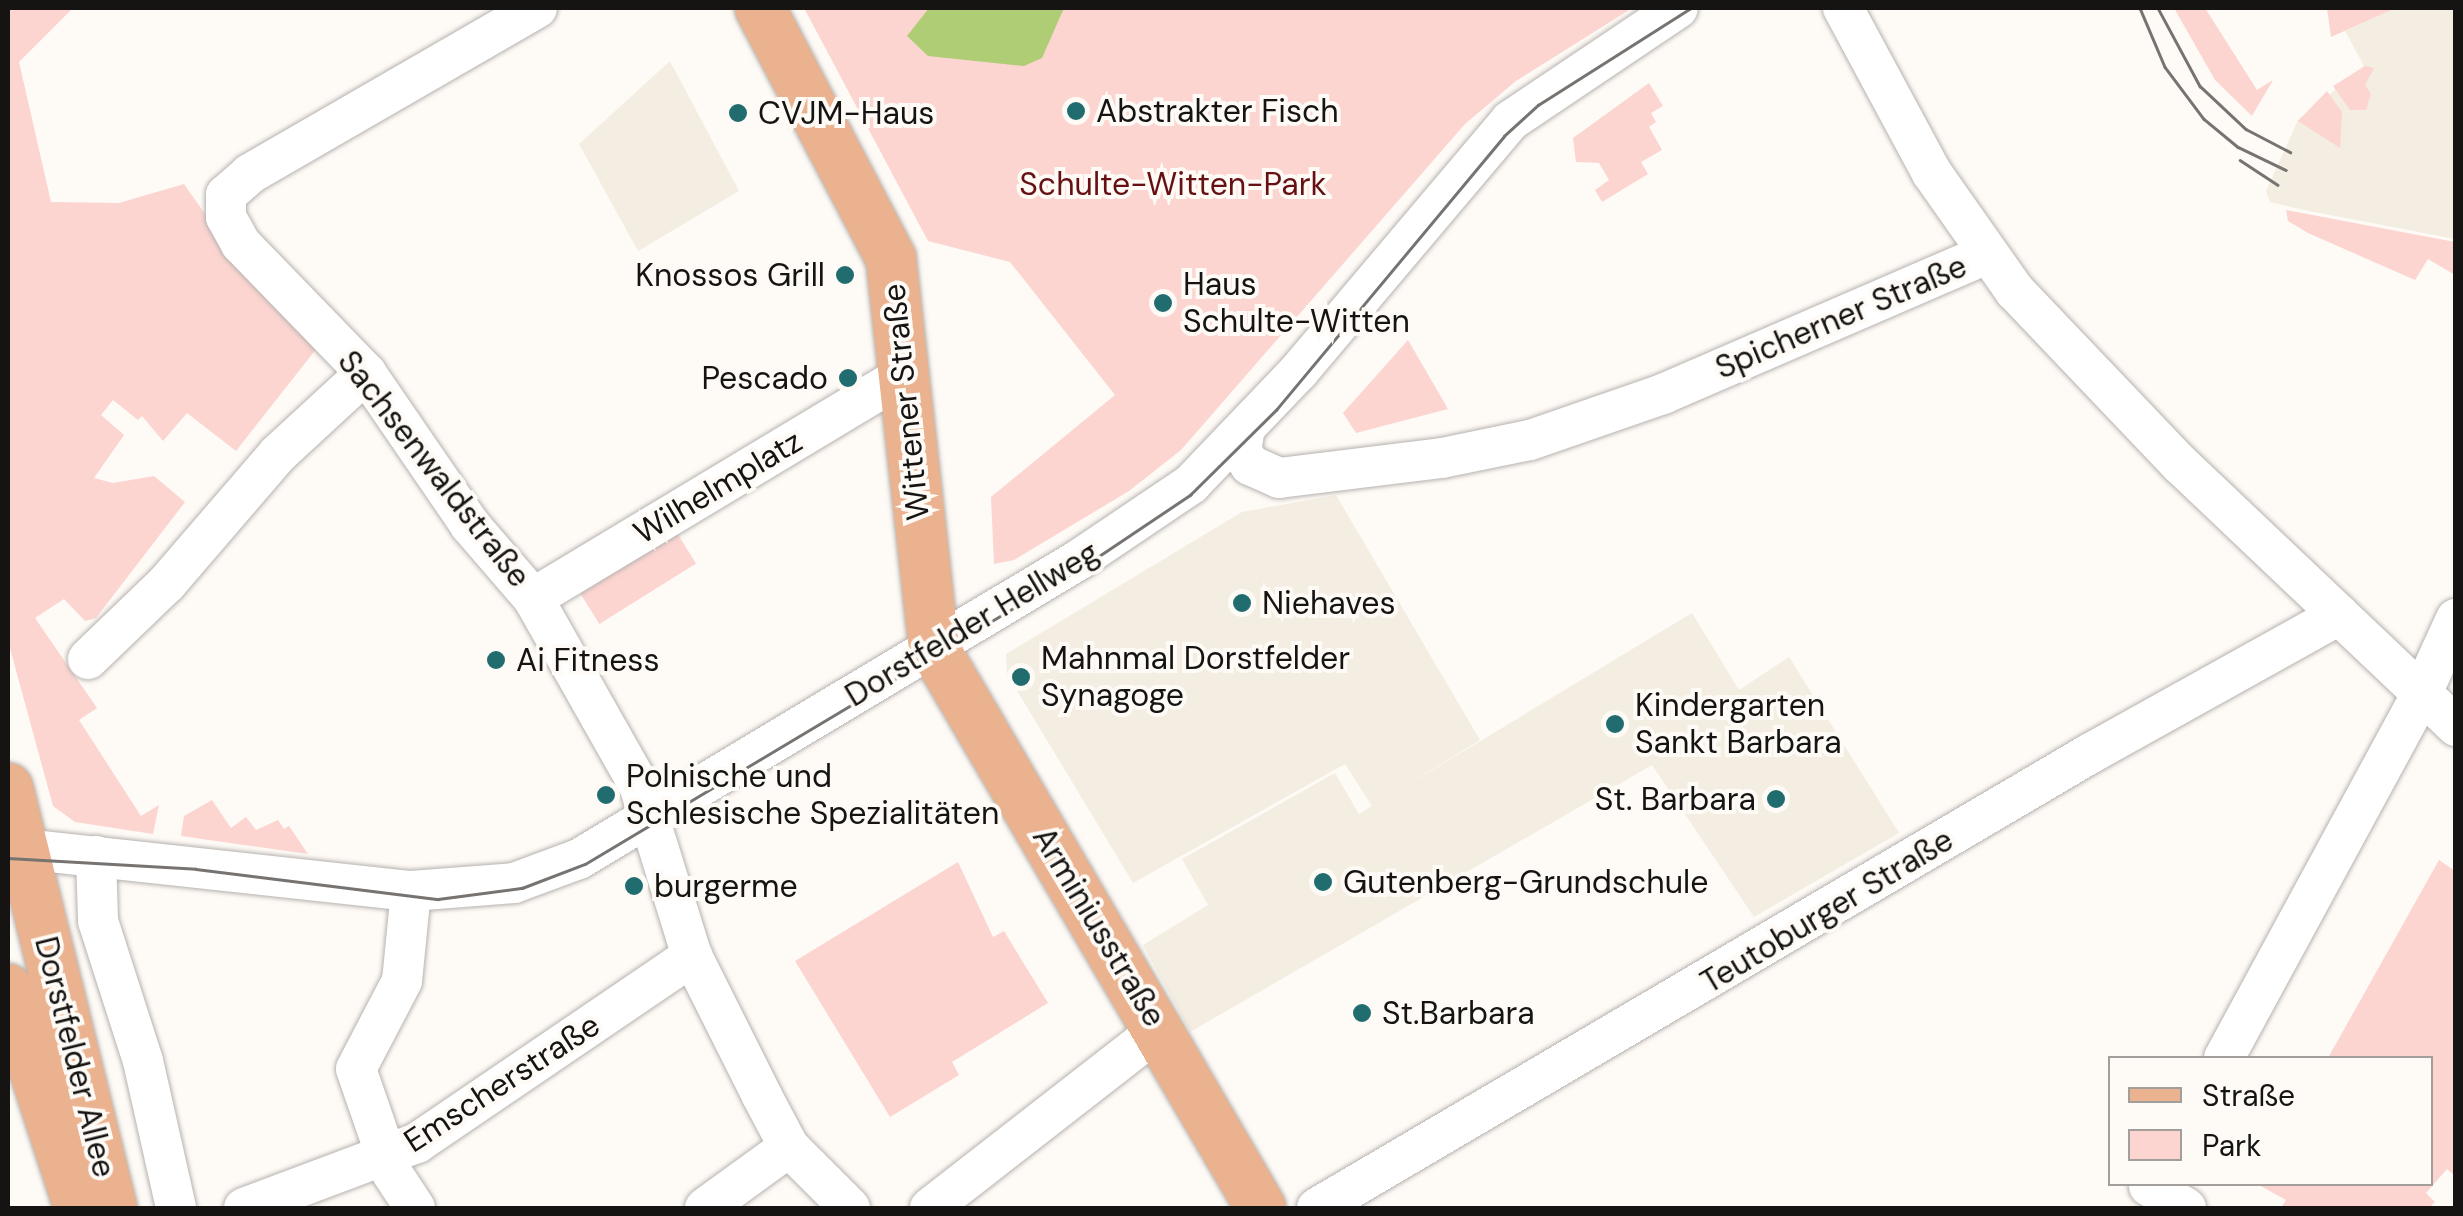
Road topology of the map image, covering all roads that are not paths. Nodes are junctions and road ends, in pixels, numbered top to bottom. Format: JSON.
{"nodes":[{"id":1,"x":538,"y":8,"type":"edge"},
{"id":2,"x":760,"y":8,"type":"edge"},
{"id":3,"x":1678,"y":8,"type":"edge"},
{"id":4,"x":1842,"y":8,"type":"edge"},
{"id":5,"x":1984,"y":255,"type":"junction"},
{"id":6,"x":366,"y":373,"type":"junction"},
{"id":7,"x":903,"y":376,"type":"junction"},
{"id":8,"x":1244,"y":433,"type":"junction"},
{"id":9,"x":533,"y":598,"type":"junction"},
{"id":10,"x":2339,"y":615,"type":"junction"},
{"id":11,"x":2456,"y":618,"type":"edge"},
{"id":12,"x":934,"y":648,"type":"junction"},
{"id":13,"x":88,"y":659,"type":"dead end"},
{"id":14,"x":2421,"y":695,"type":"junction"},
{"id":15,"x":2456,"y":726,"type":"edge"},
{"id":16,"x":8,"y":788,"type":"edge"},
{"id":17,"x":651,"y":819,"type":"junction"},
{"id":18,"x":15,"y":848,"type":"edge"},
{"id":19,"x":96,"y":856,"type":"junction"},
{"id":20,"x":411,"y":891,"type":"junction"},
{"id":21,"x":692,"y":956,"type":"junction"},
{"id":22,"x":8,"y":990,"type":"edge"},
{"id":23,"x":1161,"y":1028,"type":"junction"},
{"id":24,"x":2225,"y":1056,"type":"edge"},
{"id":25,"x":789,"y":1147,"type":"junction"},
{"id":26,"x":386,"y":1157,"type":"junction"},
{"id":27,"x":2145,"y":1192,"type":"edge"},
{"id":28,"x":79,"y":1208,"type":"edge"},
{"id":29,"x":112,"y":1208,"type":"edge"},
{"id":30,"x":176,"y":1208,"type":"edge"},
{"id":31,"x":244,"y":1208,"type":"edge"},
{"id":32,"x":414,"y":1208,"type":"edge"},
{"id":33,"x":705,"y":1208,"type":"edge"},
{"id":34,"x":850,"y":1208,"type":"edge"},
{"id":35,"x":930,"y":1208,"type":"edge"},
{"id":36,"x":1261,"y":1208,"type":"edge"},
{"id":37,"x":1317,"y":1208,"type":"edge"},
{"id":38,"x":2186,"y":1208,"type":"edge"}],
"edges":[{"from":1,"to":6,"type":"street","name":"Sachsenwaldstraße"},
{"from":2,"to":7,"type":"main road","name":"Wittener Straße"},
{"from":3,"to":8,"type":"street","name":"Dorstfelder Hellweg"},
{"from":4,"to":5,"type":"street"},
{"from":5,"to":8,"type":"street","name":"Spicherner Straße"},
{"from":5,"to":10,"type":"street","name":"Spicherner Straße"},
{"from":6,"to":9,"type":"street","name":"Sachsenwaldstraße"},
{"from":6,"to":13,"type":"street"},
{"from":7,"to":9,"type":"street","name":"Wilhelmplatz"},
{"from":7,"to":12,"type":"main road","name":"Wittener Straße"},
{"from":8,"to":12,"type":"street","name":"Dorstfelder Hellweg"},
{"from":9,"to":17,"type":"street","name":"Sachsenwaldstraße"},
{"from":10,"to":14,"type":"street","name":"Spicherner Straße"},
{"from":10,"to":37,"type":"street","name":"Teutoburger Straße"},
{"from":11,"to":14,"type":"street"},
{"from":12,"to":17,"type":"street","name":"Dorstfelder Hellweg"},
{"from":12,"to":23,"type":"main road","name":"Arminiusstraße"},
{"from":14,"to":15,"type":"street","name":"Spicherner Straße"},
{"from":14,"to":24,"type":"street"},
{"from":16,"to":18,"type":"main road","name":"Dorstfelder Allee"},
{"from":17,"to":20,"type":"street","name":"Dorstfelder Hellweg"},
{"from":17,"to":21,"type":"street","name":"Sachsenwaldstraße"},
{"from":18,"to":19,"type":"street","name":"Dorstfelder Hellweg"},
{"from":18,"to":29,"type":"main road","name":"Dorstfelder Allee"},
{"from":19,"to":20,"type":"street","name":"Dorstfelder Hellweg"},
{"from":19,"to":30,"type":"street"},
{"from":20,"to":26,"type":"street"},
{"from":21,"to":25,"type":"street","name":"Sachsenwaldstraße"},
{"from":21,"to":26,"type":"street","name":"Emscherstraße"},
{"from":22,"to":28,"type":"main road","name":"Dorstfelder Allee"},
{"from":23,"to":35,"type":"street"},
{"from":23,"to":36,"type":"main road","name":"Arminiusstraße"},
{"from":25,"to":33,"type":"street"},
{"from":25,"to":34,"type":"street","name":"Sachsenwaldstraße"},
{"from":26,"to":31,"type":"street","name":"Emscherstraße"},
{"from":26,"to":32,"type":"street"},
{"from":27,"to":38,"type":"street"}]}
